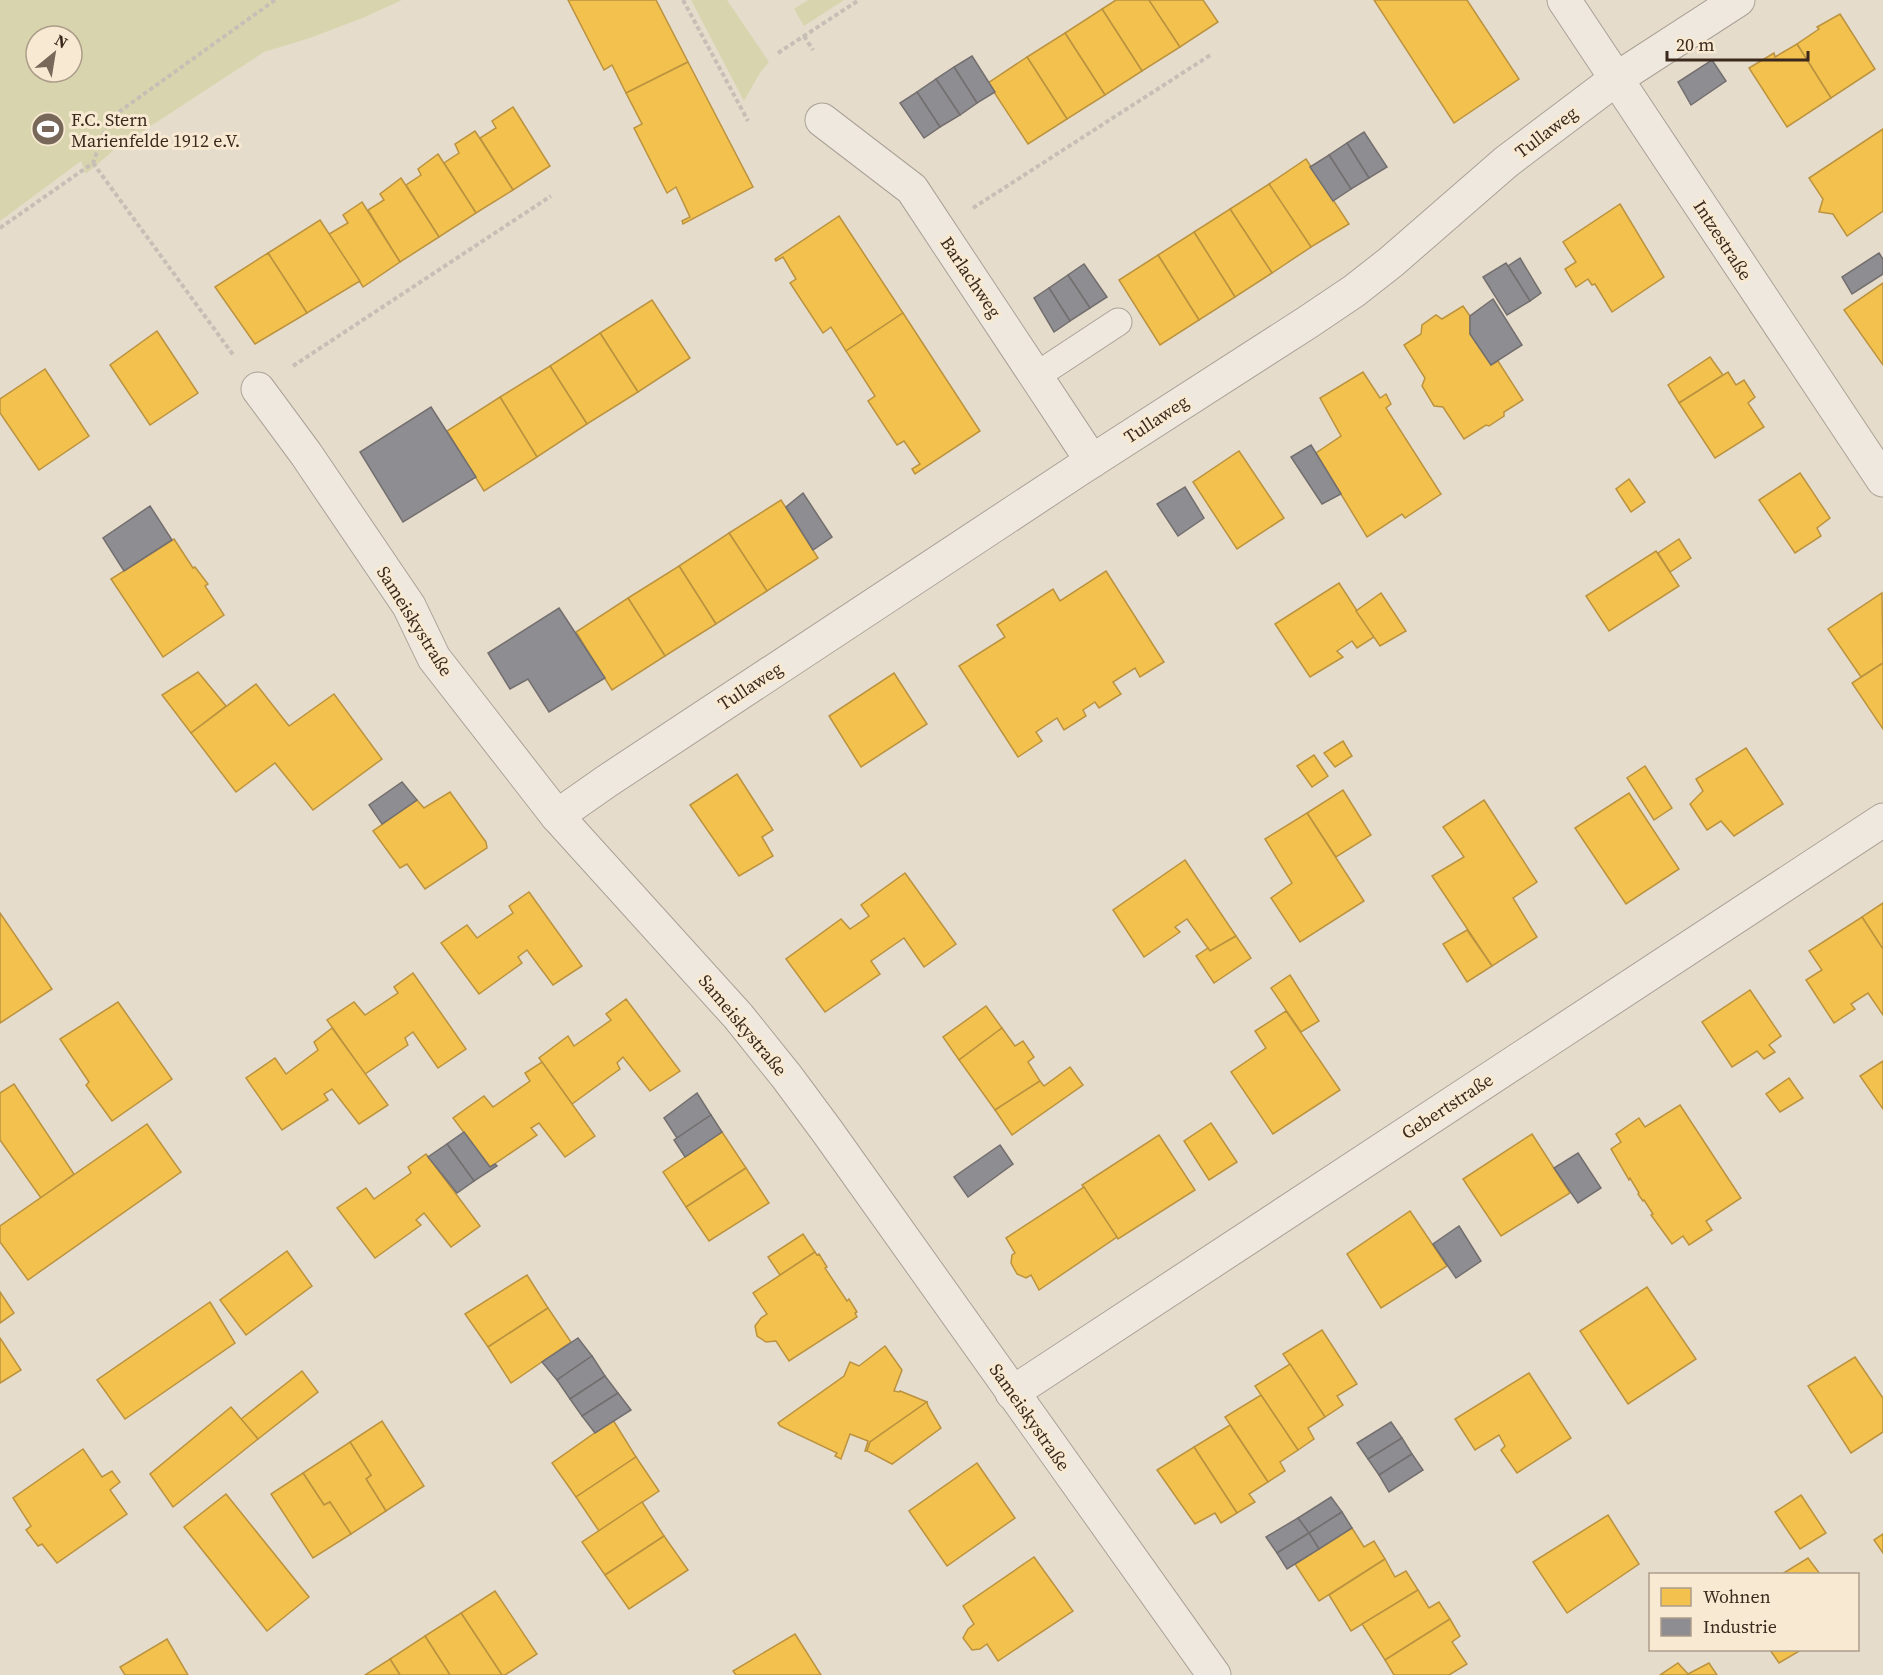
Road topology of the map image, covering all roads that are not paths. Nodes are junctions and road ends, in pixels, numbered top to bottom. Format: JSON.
{"nodes":[{"id":1,"x":1564,"y":0,"type":"edge"},
{"id":2,"x":1738,"y":0,"type":"edge"},
{"id":3,"x":1616,"y":79,"type":"junction"},
{"id":4,"x":822,"y":120,"type":"dead end"},
{"id":5,"x":1118,"y":322,"type":"dead end"},
{"id":6,"x":1036,"y":376,"type":"junction"},
{"id":7,"x":258,"y":389,"type":"road end"},
{"id":8,"x":1092,"y":460,"type":"junction"},
{"id":9,"x":1883,"y":480,"type":"edge"},
{"id":10,"x":557,"y":816,"type":"junction"},
{"id":11,"x":1883,"y":820,"type":"edge"},
{"id":12,"x":1012,"y":1393,"type":"junction"},
{"id":13,"x":1214,"y":1675,"type":"edge"}],
"edges":[{"from":1,"to":3,"type":"street","name":"Intzestraße"},
{"from":2,"to":3,"type":"street","name":"Tullaweg"},
{"from":3,"to":8,"type":"street","name":"Tullaweg"},
{"from":3,"to":9,"type":"street","name":"Intzestraße"},
{"from":4,"to":6,"type":"street","name":"Barlachweg"},
{"from":5,"to":6,"type":"lane"},
{"from":6,"to":8,"type":"street","name":"Barlachweg"},
{"from":7,"to":10,"type":"street","name":"Sameiskystraße"},
{"from":8,"to":10,"type":"street","name":"Tullaweg"},
{"from":10,"to":12,"type":"street","name":"Sameiskystraße"},
{"from":11,"to":12,"type":"street","name":"Gebertstraße"},
{"from":12,"to":13,"type":"street","name":"Sameiskystraße"}]}
